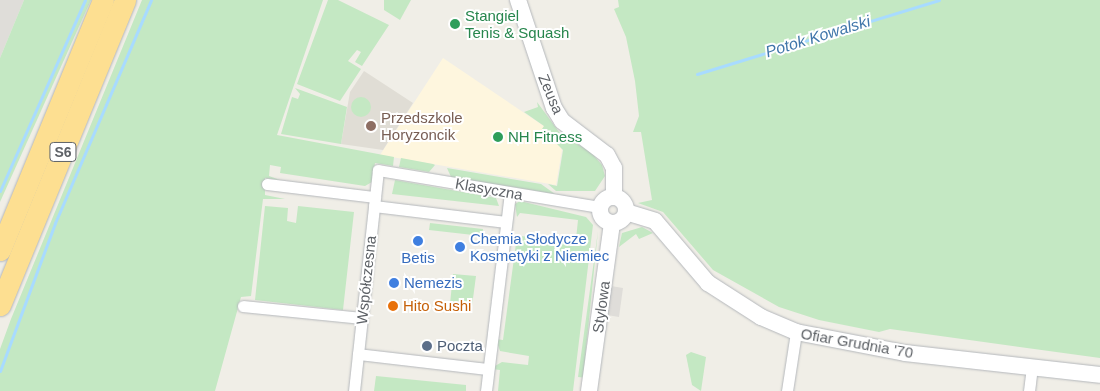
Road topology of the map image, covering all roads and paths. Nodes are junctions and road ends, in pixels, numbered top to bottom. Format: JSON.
{"nodes":[{"id":1,"x":103,"y":0,"type":"edge"},
{"id":2,"x":126,"y":0,"type":"edge"},
{"id":3,"x":518,"y":0,"type":"edge"},
{"id":4,"x":378,"y":170,"type":"joint"},
{"id":5,"x":267,"y":184,"type":"dead end"},
{"id":6,"x":510,"y":193,"type":"junction"},
{"id":7,"x":614,"y":197,"type":"junction"},
{"id":8,"x":375,"y":201,"type":"junction"},
{"id":9,"x":600,"y":207,"type":"junction"},
{"id":10,"x":626,"y":212,"type":"junction"},
{"id":11,"x":506,"y":222,"type":"junction"},
{"id":12,"x":612,"y":224,"type":"junction"},
{"id":13,"x":0,"y":250,"type":"edge"},
{"id":14,"x":0,"y":305,"type":"edge"},
{"id":15,"x":244,"y":306,"type":"dead end"},
{"id":16,"x":361,"y":318,"type":"junction"},
{"id":17,"x":796,"y":332,"type":"junction"},
{"id":18,"x":358,"y":354,"type":"junction"},
{"id":19,"x":1032,"y":367,"type":"junction"},
{"id":20,"x":488,"y":369,"type":"junction"},
{"id":21,"x":1100,"y":375,"type":"edge"},
{"id":22,"x":354,"y":391,"type":"edge"},
{"id":23,"x":486,"y":391,"type":"edge"},
{"id":24,"x":589,"y":391,"type":"edge"},
{"id":25,"x":786,"y":391,"type":"edge"},
{"id":26,"x":1029,"y":391,"type":"edge"}],
"edges":[{"from":1,"to":13,"type":"highway","number":"S6"},
{"from":2,"to":14,"type":"highway","number":"S6"},
{"from":3,"to":7,"type":"street","name":"Zeusa"},
{"from":4,"to":6,"type":"street","name":"Klasyczna"},
{"from":4,"to":8,"type":"street","name":"Współczesna"},
{"from":5,"to":8,"type":"street"},
{"from":6,"to":9,"type":"street","name":"Klasyczna"},
{"from":6,"to":11,"type":"street"},
{"from":7,"to":9,"type":"street"},
{"from":7,"to":10,"type":"street"},
{"from":8,"to":11,"type":"street"},
{"from":8,"to":16,"type":"street","name":"Współczesna"},
{"from":9,"to":12,"type":"street"},
{"from":10,"to":12,"type":"street"},
{"from":10,"to":17,"type":"street","name":"Ofiar Grudnia '70"},
{"from":11,"to":20,"type":"street"},
{"from":12,"to":24,"type":"street","name":"Stylowa"},
{"from":15,"to":16,"type":"street"},
{"from":16,"to":18,"type":"street","name":"Współczesna"},
{"from":17,"to":19,"type":"street","name":"Ofiar Grudnia '70"},
{"from":17,"to":25,"type":"street"},
{"from":18,"to":20,"type":"street"},
{"from":18,"to":22,"type":"street","name":"Współczesna"},
{"from":19,"to":21,"type":"street","name":"Ofiar Grudnia '70"},
{"from":19,"to":26,"type":"street"},
{"from":20,"to":23,"type":"street"}]}
